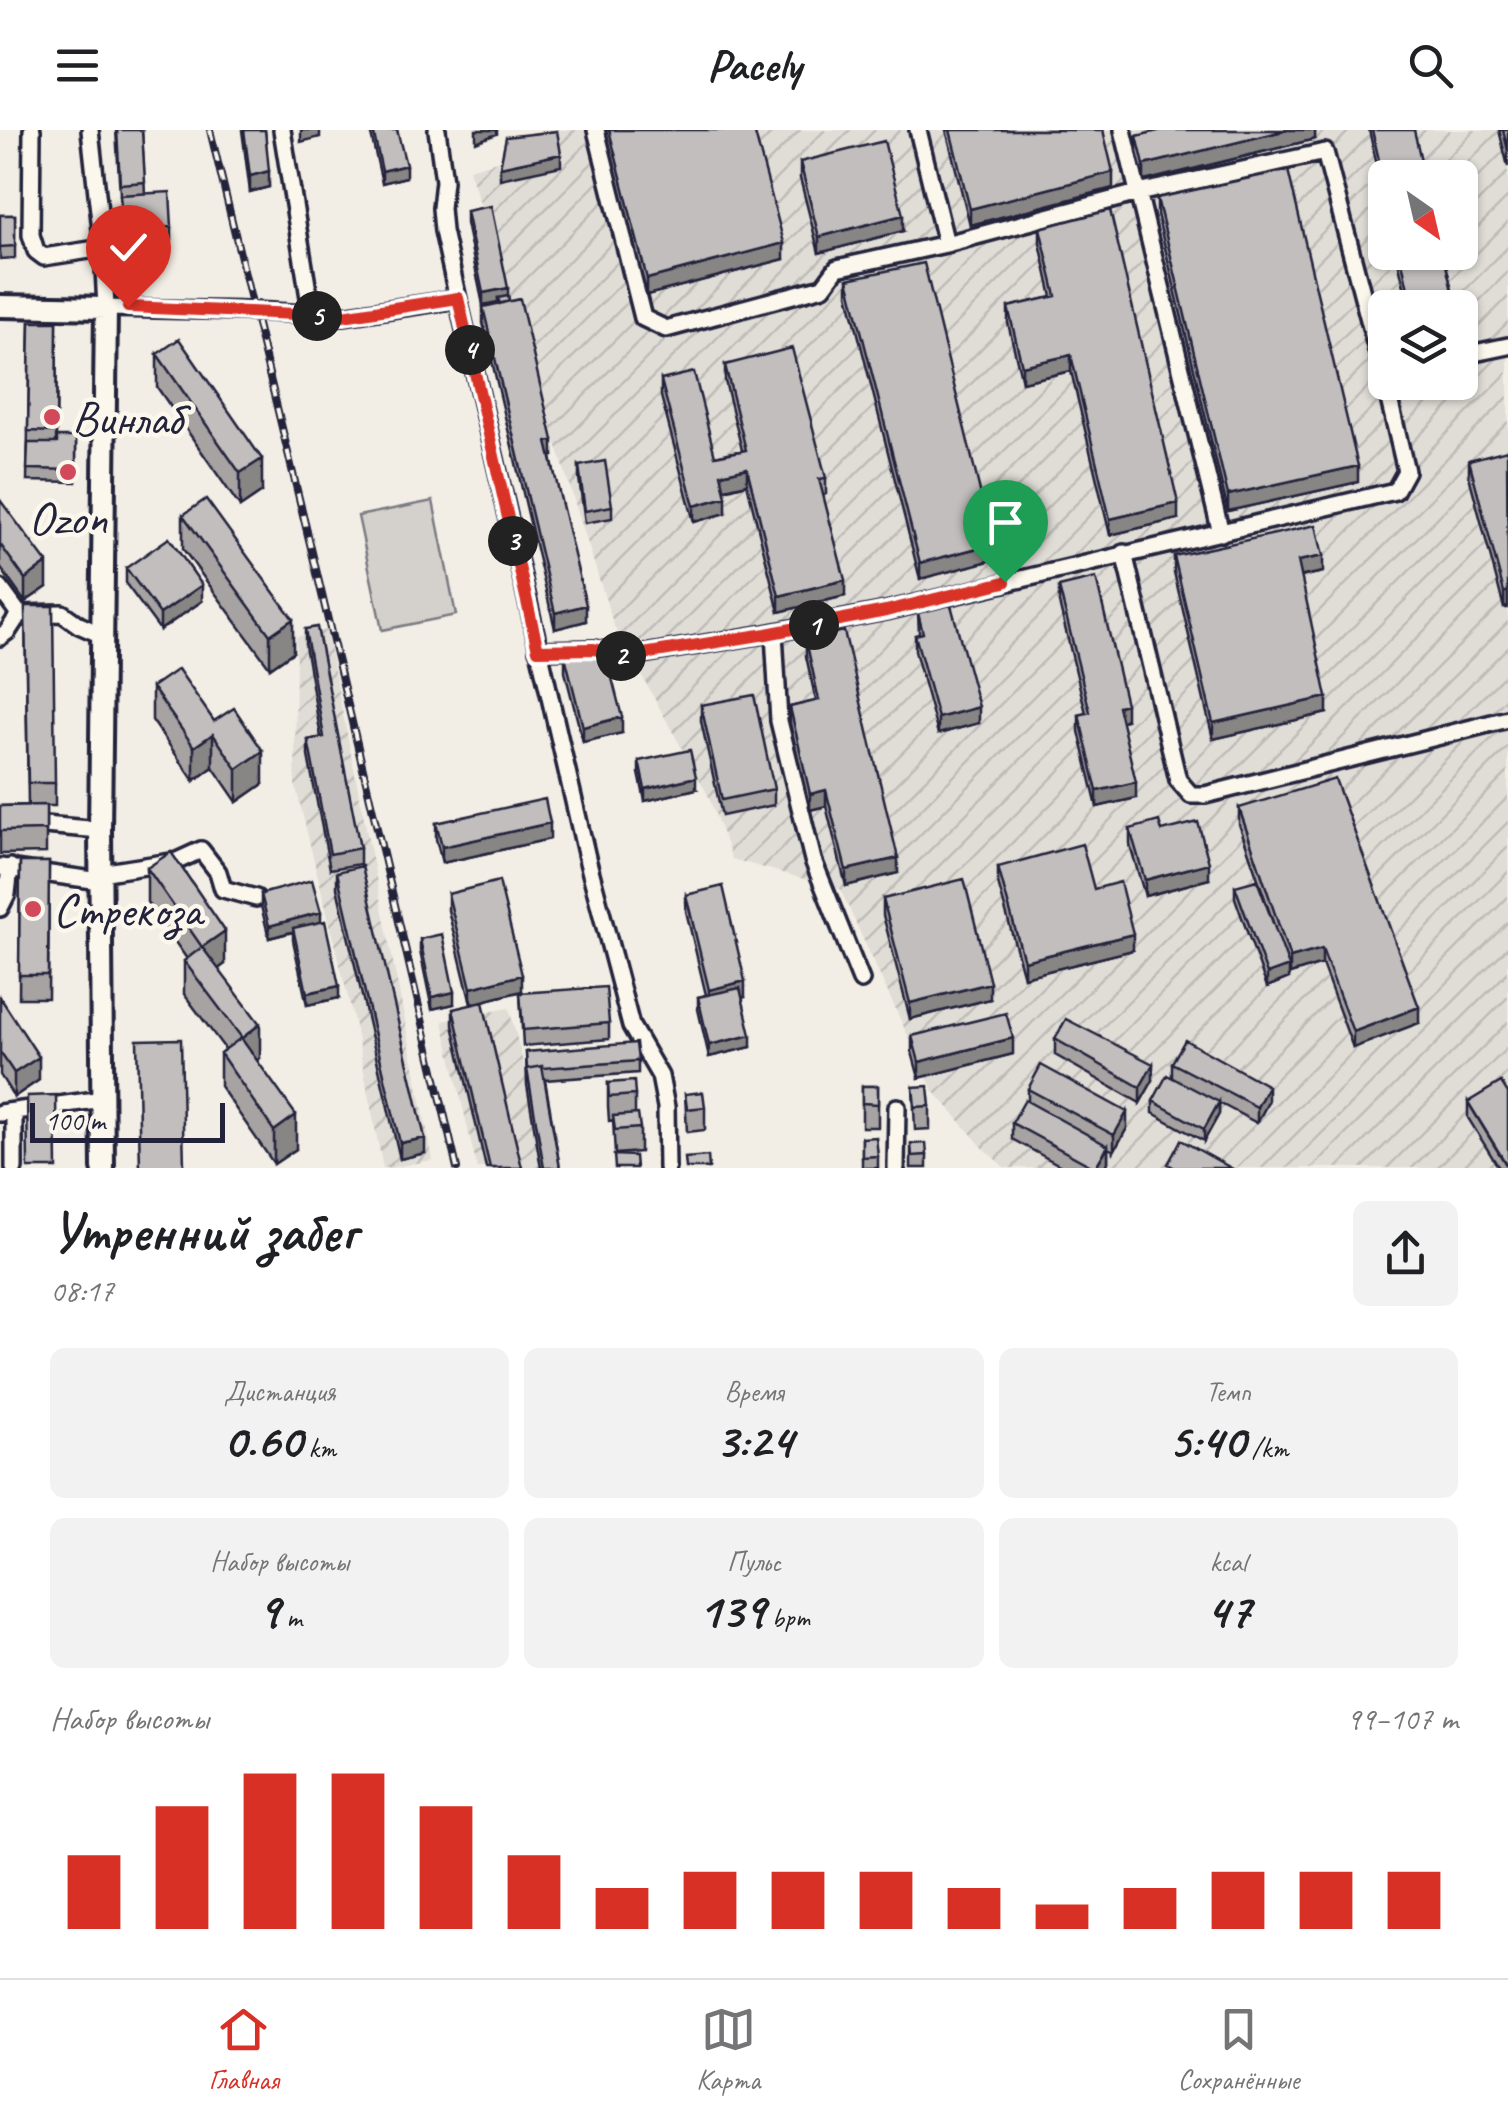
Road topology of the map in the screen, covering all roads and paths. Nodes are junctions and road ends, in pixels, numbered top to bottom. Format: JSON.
{"nodes":[{"id":1,"x":32,"y":130,"type":"edge"},
{"id":2,"x":90,"y":130,"type":"edge"},
{"id":3,"x":282,"y":130,"type":"edge"},
{"id":4,"x":437,"y":130,"type":"edge"},
{"id":5,"x":596,"y":130,"type":"edge"},
{"id":6,"x":918,"y":130,"type":"edge"},
{"id":7,"x":1122,"y":130,"type":"edge"},
{"id":8,"x":1138,"y":193,"type":"junction"},
{"id":9,"x":946,"y":244,"type":"junction"},
{"id":10,"x":103,"y":248,"type":"junction"},
{"id":11,"x":458,"y":298,"type":"junction"},
{"id":12,"x":0,"y":306,"type":"edge"},
{"id":13,"x":106,"y":308,"type":"junction"},
{"id":14,"x":312,"y":316,"type":"junction"},
{"id":15,"x":1368,"y":317,"type":"edge"},
{"id":16,"x":1508,"y":346,"type":"edge"},
{"id":17,"x":1478,"y":352,"type":"edge"},
{"id":18,"x":1389,"y":400,"type":"edge"},
{"id":19,"x":1221,"y":533,"type":"junction"},
{"id":20,"x":1124,"y":553,"type":"junction"},
{"id":21,"x":0,"y":588,"type":"edge"},
{"id":22,"x":19,"y":614,"type":"junction"},
{"id":23,"x":774,"y":632,"type":"junction"},
{"id":24,"x":102,"y":635,"type":"junction"},
{"id":25,"x":0,"y":637,"type":"edge"},
{"id":26,"x":538,"y":650,"type":"junction"},
{"id":27,"x":1508,"y":718,"type":"edge"},
{"id":28,"x":0,"y":821,"type":"edge"},
{"id":29,"x":100,"y":830,"type":"junction"},
{"id":30,"x":3,"y":869,"type":"edge"},
{"id":31,"x":100,"y":877,"type":"junction"},
{"id":32,"x":256,"y":898,"type":"dead end"},
{"id":33,"x":0,"y":908,"type":"edge"},
{"id":34,"x":861,"y":980,"type":"dead end"},
{"id":35,"x":103,"y":1100,"type":"junction"},
{"id":36,"x":896,"y":1107,"type":"dead end"},
{"id":37,"x":7,"y":1112,"type":"edge"},
{"id":38,"x":14,"y":1168,"type":"edge"},
{"id":39,"x":103,"y":1168,"type":"edge"},
{"id":40,"x":667,"y":1168,"type":"edge"},
{"id":41,"x":896,"y":1168,"type":"edge"}],
"edges":[{"from":1,"to":10,"type":"street"},
{"from":2,"to":10,"type":"street"},
{"from":3,"to":14,"type":"street"},
{"from":4,"to":11,"type":"street"},
{"from":5,"to":9,"type":"street"},
{"from":6,"to":9,"type":"street"},
{"from":7,"to":8,"type":"street"},
{"from":8,"to":9,"type":"street"},
{"from":8,"to":15,"type":"street"},
{"from":8,"to":19,"type":"street"},
{"from":10,"to":13,"type":"street"},
{"from":11,"to":14,"type":"street"},
{"from":11,"to":26,"type":"street"},
{"from":12,"to":13,"type":"main road"},
{"from":13,"to":14,"type":"street"},
{"from":13,"to":24,"type":"main road"},
{"from":16,"to":17,"type":"street"},
{"from":18,"to":19,"type":"street"},
{"from":19,"to":20,"type":"street"},
{"from":20,"to":23,"type":"street"},
{"from":20,"to":27,"type":"street"},
{"from":21,"to":22,"type":"street"},
{"from":22,"to":24,"type":"street"},
{"from":22,"to":25,"type":"street"},
{"from":23,"to":26,"type":"street"},
{"from":23,"to":34,"type":"street"},
{"from":24,"to":29,"type":"main road"},
{"from":26,"to":40,"type":"street"},
{"from":28,"to":29,"type":"street"},
{"from":29,"to":31,"type":"main road"},
{"from":30,"to":31,"type":"street"},
{"from":30,"to":33,"type":"street"},
{"from":31,"to":32,"type":"street"},
{"from":31,"to":35,"type":"main road"},
{"from":35,"to":37,"type":"street"},
{"from":35,"to":39,"type":"main road"},
{"from":36,"to":41,"type":"street"},
{"from":37,"to":38,"type":"street"}]}
